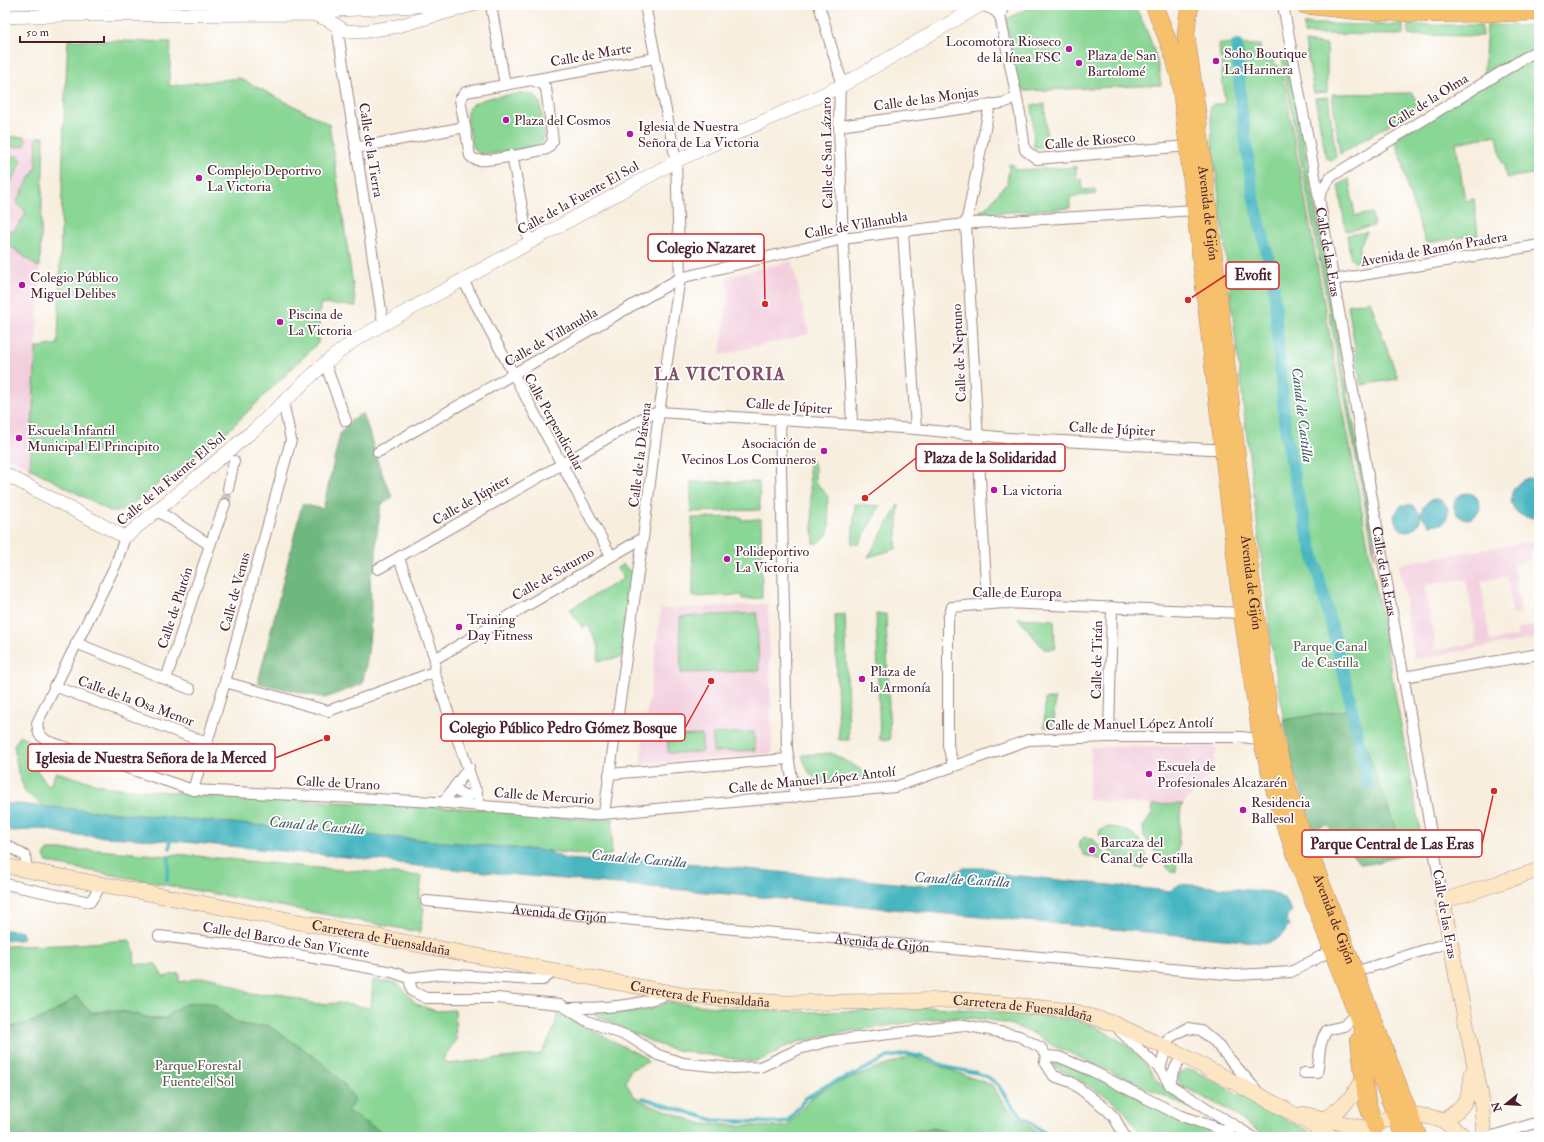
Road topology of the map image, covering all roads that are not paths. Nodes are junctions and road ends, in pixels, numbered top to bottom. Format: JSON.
{"nodes":[{"id":1,"x":436,"y":5,"type":"edge"},
{"id":2,"x":472,"y":5,"type":"edge"},
{"id":3,"x":491,"y":5,"type":"edge"},
{"id":4,"x":645,"y":5,"type":"edge"},
{"id":5,"x":819,"y":5,"type":"edge"},
{"id":6,"x":981,"y":5,"type":"edge"},
{"id":7,"x":1004,"y":5,"type":"edge"},
{"id":8,"x":1154,"y":5,"type":"edge"},
{"id":9,"x":1191,"y":5,"type":"edge"},
{"id":10,"x":1283,"y":5,"type":"edge"},
{"id":11,"x":1304,"y":5,"type":"edge"},
{"id":12,"x":377,"y":9,"type":"junction"},
{"id":13,"x":63,"y":10,"type":"edge"},
{"id":14,"x":1539,"y":12,"type":"edge"},
{"id":15,"x":313,"y":14,"type":"junction"},
{"id":16,"x":1000,"y":16,"type":"junction"},
{"id":17,"x":5,"y":17,"type":"edge"},
{"id":18,"x":337,"y":26,"type":"junction"},
{"id":19,"x":1539,"y":49,"type":"edge"},
{"id":20,"x":655,"y":58,"type":"junction"},
{"id":21,"x":532,"y":80,"type":"junction"},
{"id":22,"x":505,"y":85,"type":"junction"},
{"id":23,"x":841,"y":86,"type":"junction"},
{"id":24,"x":1016,"y":98,"type":"junction"},
{"id":25,"x":990,"y":104,"type":"junction"},
{"id":26,"x":840,"y":126,"type":"junction"},
{"id":27,"x":465,"y":127,"type":"junction"},
{"id":28,"x":1188,"y":146,"type":"junction"},
{"id":29,"x":355,"y":148,"type":"junction"},
{"id":30,"x":512,"y":155,"type":"junction"},
{"id":31,"x":676,"y":161,"type":"junction"},
{"id":32,"x":1313,"y":171,"type":"junction"},
{"id":33,"x":1332,"y":176,"type":"junction"},
{"id":34,"x":1319,"y":198,"type":"junction"},
{"id":35,"x":1196,"y":210,"type":"junction"},
{"id":36,"x":966,"y":224,"type":"junction"},
{"id":37,"x":903,"y":231,"type":"junction"},
{"id":38,"x":843,"y":239,"type":"junction"},
{"id":39,"x":528,"y":244,"type":"junction"},
{"id":40,"x":1539,"y":245,"type":"edge"},
{"id":41,"x":680,"y":278,"type":"junction"},
{"id":42,"x":463,"y":280,"type":"junction"},
{"id":43,"x":1333,"y":280,"type":"junction"},
{"id":44,"x":383,"y":323,"type":"junction"},
{"id":45,"x":325,"y":363,"type":"junction"},
{"id":46,"x":513,"y":376,"type":"junction"},
{"id":47,"x":283,"y":401,"type":"junction"},
{"id":48,"x":659,"y":412,"type":"junction"},
{"id":49,"x":780,"y":420,"type":"junction"},
{"id":50,"x":346,"y":421,"type":"dead end"},
{"id":51,"x":852,"y":424,"type":"junction"},
{"id":52,"x":916,"y":429,"type":"junction"},
{"id":53,"x":978,"y":435,"type":"junction"},
{"id":54,"x":1230,"y":445,"type":"junction"},
{"id":55,"x":378,"y":452,"type":"dead end"},
{"id":56,"x":234,"y":462,"type":"dead end"},
{"id":57,"x":561,"y":464,"type":"junction"},
{"id":58,"x":5,"y":474,"type":"edge"},
{"id":59,"x":228,"y":489,"type":"tunnel mouth"},
{"id":60,"x":225,"y":504,"type":"tunnel mouth"},
{"id":61,"x":158,"y":511,"type":"junction"},
{"id":62,"x":126,"y":537,"type":"junction"},
{"id":63,"x":643,"y":538,"type":"junction"},
{"id":64,"x":210,"y":545,"type":"junction"},
{"id":65,"x":611,"y":556,"type":"junction"},
{"id":66,"x":399,"y":558,"type":"junction"},
{"id":67,"x":378,"y":570,"type":"dead end"},
{"id":68,"x":987,"y":603,"type":"junction"},
{"id":69,"x":1112,"y":607,"type":"junction"},
{"id":70,"x":1242,"y":613,"type":"junction"},
{"id":71,"x":76,"y":644,"type":"junction"},
{"id":72,"x":1539,"y":654,"type":"edge"},
{"id":73,"x":435,"y":659,"type":"junction"},
{"id":74,"x":434,"y":672,"type":"junction"},
{"id":75,"x":1403,"y":677,"type":"junction"},
{"id":76,"x":166,"y":679,"type":"junction"},
{"id":77,"x":225,"y":682,"type":"junction"},
{"id":78,"x":54,"y":686,"type":"junction"},
{"id":79,"x":190,"y":689,"type":"dead end"},
{"id":80,"x":39,"y":734,"type":"joint"},
{"id":81,"x":1110,"y":737,"type":"junction"},
{"id":82,"x":1261,"y":738,"type":"junction"},
{"id":83,"x":207,"y":743,"type":"junction"},
{"id":84,"x":1276,"y":746,"type":"junction"},
{"id":85,"x":788,"y":759,"type":"junction"},
{"id":86,"x":953,"y":766,"type":"junction"},
{"id":87,"x":468,"y":767,"type":"junction"},
{"id":88,"x":609,"y":774,"type":"junction"},
{"id":89,"x":456,"y":786,"type":"junction"},
{"id":90,"x":193,"y":790,"type":"junction"},
{"id":91,"x":477,"y":792,"type":"junction"},
{"id":92,"x":795,"y":798,"type":"junction"},
{"id":93,"x":443,"y":803,"type":"junction"},
{"id":94,"x":482,"y":806,"type":"junction"},
{"id":95,"x":604,"y":813,"type":"junction"},
{"id":96,"x":5,"y":844,"type":"edge"},
{"id":97,"x":5,"y":866,"type":"edge"},
{"id":98,"x":27,"y":870,"type":"junction"},
{"id":99,"x":1539,"y":870,"type":"edge"},
{"id":100,"x":5,"y":884,"type":"edge"},
{"id":101,"x":102,"y":884,"type":"junction"},
{"id":102,"x":426,"y":901,"type":"dead end"},
{"id":103,"x":1443,"y":901,"type":"junction"},
{"id":104,"x":159,"y":936,"type":"dead end"},
{"id":105,"x":1450,"y":942,"type":"junction"},
{"id":106,"x":1331,"y":948,"type":"junction"},
{"id":107,"x":554,"y":971,"type":"junction"},
{"id":108,"x":1355,"y":972,"type":"junction"},
{"id":109,"x":409,"y":978,"type":"junction"},
{"id":110,"x":671,"y":993,"type":"junction"},
{"id":111,"x":566,"y":1008,"type":"junction"},
{"id":112,"x":1356,"y":1014,"type":"junction"},
{"id":113,"x":1104,"y":1020,"type":"junction"},
{"id":114,"x":1166,"y":1047,"type":"junction"},
{"id":115,"x":1472,"y":1052,"type":"junction"},
{"id":116,"x":1182,"y":1055,"type":"junction"},
{"id":117,"x":1046,"y":1056,"type":"junction"},
{"id":118,"x":1160,"y":1069,"type":"junction"},
{"id":119,"x":1304,"y":1073,"type":"dead end"},
{"id":120,"x":1364,"y":1075,"type":"junction"},
{"id":121,"x":1170,"y":1085,"type":"junction"},
{"id":122,"x":1262,"y":1096,"type":"junction"},
{"id":123,"x":1285,"y":1109,"type":"junction"},
{"id":124,"x":1403,"y":1116,"type":"junction"},
{"id":125,"x":1325,"y":1119,"type":"junction"},
{"id":126,"x":1443,"y":1121,"type":"junction"},
{"id":127,"x":1539,"y":1122,"type":"edge"},
{"id":128,"x":1237,"y":1127,"type":"junction"},
{"id":129,"x":1372,"y":1131,"type":"edge"},
{"id":130,"x":1125,"y":1137,"type":"edge"},
{"id":131,"x":1252,"y":1137,"type":"edge"},
{"id":132,"x":1332,"y":1137,"type":"edge"},
{"id":133,"x":1404,"y":1137,"type":"edge"},
{"id":134,"x":1418,"y":1137,"type":"edge"},
{"id":135,"x":1465,"y":1137,"type":"edge"},
{"id":136,"x":1484,"y":1137,"type":"edge"},
{"id":137,"x":1489,"y":1137,"type":"edge"}],
"edges":[{"from":1,"to":12,"type":"street"},
{"from":2,"to":18,"type":"street"},
{"from":3,"to":22,"type":"street"},
{"from":4,"to":20,"type":"street","name":"Calle de la Dársena"},
{"from":5,"to":23,"type":"street","name":"Calle de San Lázaro"},
{"from":6,"to":16,"type":"street","name":"Calle de la Fuente El Sol"},
{"from":6,"to":23,"type":"street","name":"Calle de la Fuente El Sol"},
{"from":7,"to":16,"type":"street"},
{"from":8,"to":28,"type":"highway","name":"Avenida de Gijón"},
{"from":9,"to":54,"type":"highway","name":"Avenida de Gijón"},
{"from":10,"to":32,"type":"street","name":"Calle de las Eras"},
{"from":11,"to":14,"type":"highway"},
{"from":12,"to":15,"type":"street"},
{"from":12,"to":18,"type":"street"},
{"from":13,"to":15,"type":"street"},
{"from":13,"to":17,"type":"street"},
{"from":15,"to":18,"type":"street"},
{"from":16,"to":24,"type":"street"},
{"from":18,"to":29,"type":"street","name":"Calle de la Tierra"},
{"from":19,"to":33,"type":"street","name":"Calle de la Olma"},
{"from":20,"to":21,"type":"street","name":"Calle de Marte"},
{"from":20,"to":31,"type":"street","name":"Calle de la Dársena"},
{"from":21,"to":22,"type":"street"},
{"from":21,"to":30,"type":"street"},
{"from":22,"to":27,"type":"street"},
{"from":23,"to":26,"type":"street","name":"Calle de San Lázaro"},
{"from":23,"to":31,"type":"street","name":"Calle de la Fuente El Sol"},
{"from":24,"to":25,"type":"street","name":"Calle de las Monjas"},
{"from":24,"to":28,"type":"street","name":"Calle de Rioseco"},
{"from":25,"to":26,"type":"street","name":"Calle de las Monjas"},
{"from":25,"to":36,"type":"street","name":"Calle de Neptuno"},
{"from":26,"to":38,"type":"street","name":"Calle de San Lázaro"},
{"from":27,"to":29,"type":"street"},
{"from":27,"to":30,"type":"street"},
{"from":28,"to":35,"type":"highway","name":"Avenida de Gijón"},
{"from":29,"to":44,"type":"street","name":"Calle de la Tierra"},
{"from":30,"to":39,"type":"street"},
{"from":31,"to":39,"type":"street","name":"Calle de la Fuente El Sol"},
{"from":31,"to":41,"type":"street","name":"Calle de la Dársena"},
{"from":32,"to":33,"type":"street"},
{"from":32,"to":34,"type":"street","name":"Calle de las Eras"},
{"from":33,"to":34,"type":"street","name":"Calle de la Olma"},
{"from":34,"to":43,"type":"street","name":"Calle de las Eras"},
{"from":35,"to":36,"type":"street","name":"Calle de Villanubla"},
{"from":35,"to":54,"type":"highway","name":"Avenida de Gijón"},
{"from":36,"to":37,"type":"street","name":"Calle de Villanubla"},
{"from":36,"to":53,"type":"street","name":"Calle de Neptuno"},
{"from":37,"to":38,"type":"street","name":"Calle de Villanubla"},
{"from":37,"to":52,"type":"street"},
{"from":38,"to":41,"type":"street","name":"Calle de Villanubla"},
{"from":38,"to":51,"type":"street","name":"Calle de San Lázaro"},
{"from":39,"to":42,"type":"street","name":"Calle de la Fuente El Sol"},
{"from":40,"to":43,"type":"street","name":"Avenida de Ramón Pradera"},
{"from":41,"to":46,"type":"street","name":"Calle de Villanubla"},
{"from":41,"to":48,"type":"street","name":"Calle de la Dársena"},
{"from":42,"to":44,"type":"street","name":"Calle de la Fuente El Sol"},
{"from":42,"to":46,"type":"street","name":"Calle Perpendicular"},
{"from":43,"to":75,"type":"street","name":"Calle de las Eras"},
{"from":44,"to":45,"type":"street","name":"Calle de la Fuente El Sol"},
{"from":45,"to":47,"type":"street","name":"Calle de la Fuente El Sol"},
{"from":45,"to":50,"type":"street"},
{"from":46,"to":55,"type":"street","name":"Calle de Villanubla"},
{"from":46,"to":57,"type":"street","name":"Calle Perpendicular"},
{"from":47,"to":61,"type":"street","name":"Calle de la Fuente El Sol"},
{"from":47,"to":77,"type":"street","name":"Calle de Venus"},
{"from":48,"to":49,"type":"street","name":"Calle de Júpiter"},
{"from":48,"to":57,"type":"street","name":"Calle de Júpiter"},
{"from":48,"to":63,"type":"street","name":"Calle de la Dársena"},
{"from":49,"to":51,"type":"street","name":"Calle de Júpiter"},
{"from":49,"to":85,"type":"street"},
{"from":51,"to":52,"type":"street","name":"Calle de Júpiter"},
{"from":52,"to":53,"type":"street","name":"Calle de Júpiter"},
{"from":53,"to":54,"type":"street","name":"Calle de Júpiter"},
{"from":53,"to":68,"type":"street","name":"Calle de Neptuno"},
{"from":54,"to":70,"type":"highway","name":"Avenida de Gijón"},
{"from":54,"to":84,"type":"highway","name":"Avenida de Gijón"},
{"from":56,"to":59,"type":"street"},
{"from":57,"to":65,"type":"street","name":"Calle Perpendicular"},
{"from":57,"to":66,"type":"street","name":"Calle de Júpiter"},
{"from":58,"to":62,"type":"street"},
{"from":60,"to":64,"type":"street","name":"Calle de Plutón"},
{"from":61,"to":62,"type":"street","name":"Calle de la Fuente El Sol"},
{"from":61,"to":64,"type":"street"},
{"from":62,"to":71,"type":"street","name":"Calle de la Fuente El Sol"},
{"from":63,"to":65,"type":"street","name":"Calle de Saturno"},
{"from":63,"to":88,"type":"street","name":"Calle de la Dársena"},
{"from":64,"to":76,"type":"street","name":"Calle de Plutón"},
{"from":65,"to":73,"type":"street","name":"Calle de Saturno"},
{"from":66,"to":67,"type":"street","name":"Calle de Júpiter"},
{"from":66,"to":73,"type":"street"},
{"from":68,"to":69,"type":"street","name":"Calle de Europa"},
{"from":68,"to":86,"type":"street","name":"Calle de Europa"},
{"from":69,"to":70,"type":"street","name":"Calle de Europa"},
{"from":69,"to":81,"type":"street","name":"Calle de Titán"},
{"from":70,"to":82,"type":"highway","name":"Avenida de Gijón"},
{"from":71,"to":76,"type":"street"},
{"from":71,"to":78,"type":"street","name":"Calle de la Fuente El Sol"},
{"from":72,"to":75,"type":"street"},
{"from":73,"to":74,"type":"street"},
{"from":74,"to":77,"type":"street"},
{"from":74,"to":87,"type":"street"},
{"from":75,"to":103,"type":"street","name":"Calle de las Eras"},
{"from":76,"to":79,"type":"street"},
{"from":77,"to":83,"type":"street","name":"Calle de Venus"},
{"from":78,"to":80,"type":"street","name":"Calle de la Fuente El Sol"},
{"from":78,"to":83,"type":"street","name":"Calle de la Osa Menor"},
{"from":80,"to":90,"type":"street","name":"Calle de Urano"},
{"from":81,"to":82,"type":"street","name":"Calle de Manuel López Antolí"},
{"from":81,"to":86,"type":"street","name":"Calle de Manuel López Antolí"},
{"from":82,"to":84,"type":"street","name":"Calle de Manuel López Antolí"},
{"from":82,"to":106,"type":"highway","name":"Avenida de Gijón"},
{"from":83,"to":90,"type":"street","name":"Calle de Venus"},
{"from":84,"to":108,"type":"highway","name":"Avenida de Gijón"},
{"from":85,"to":88,"type":"street","name":"Calle de Manuel López Antolí"},
{"from":85,"to":92,"type":"street"},
{"from":86,"to":92,"type":"street","name":"Calle de Manuel López Antolí"},
{"from":87,"to":89,"type":"street"},
{"from":87,"to":91,"type":"street"},
{"from":88,"to":95,"type":"street","name":"Calle de la Dársena"},
{"from":89,"to":91,"type":"street"},
{"from":89,"to":93,"type":"street"},
{"from":90,"to":93,"type":"street","name":"Calle de Urano"},
{"from":91,"to":94,"type":"street"},
{"from":92,"to":95,"type":"street","name":"Calle de Manuel López Antolí"},
{"from":93,"to":94,"type":"street","name":"Calle de Urano"},
{"from":94,"to":95,"type":"street","name":"Calle de Mercurio"},
{"from":96,"to":98,"type":"street"},
{"from":97,"to":98,"type":"main road","name":"Carretera de Fuensaldaña"},
{"from":98,"to":101,"type":"main road","name":"Carretera de Fuensaldaña"},
{"from":99,"to":103,"type":"main road"},
{"from":100,"to":101,"type":"street"},
{"from":101,"to":107,"type":"main road","name":"Carretera de Fuensaldaña"},
{"from":102,"to":106,"type":"street","name":"Avenida de Gijón"},
{"from":103,"to":105,"type":"main road","name":"Calle de las Eras"},
{"from":104,"to":109,"type":"street","name":"Calle del Barco de San Vicente"},
{"from":105,"to":108,"type":"street"},
{"from":105,"to":115,"type":"main road","name":"Calle de las Eras"},
{"from":106,"to":112,"type":"highway","name":"Avenida de Gijón"},
{"from":107,"to":109,"type":"street","name":"Calle del Barco de San Vicente"},
{"from":107,"to":110,"type":"main road","name":"Carretera de Fuensaldaña"},
{"from":108,"to":124,"type":"highway","name":"Avenida de Gijón"},
{"from":109,"to":111,"type":"street"},
{"from":110,"to":111,"type":"street"},
{"from":110,"to":113,"type":"main road","name":"Carretera de Fuensaldaña"},
{"from":111,"to":117,"type":"street"},
{"from":112,"to":119,"type":"street"},
{"from":112,"to":120,"type":"highway"},
{"from":112,"to":124,"type":"highway","name":"Avenida de Gijón"},
{"from":113,"to":114,"type":"main road","name":"Carretera de Fuensaldaña"},
{"from":113,"to":118,"type":"street"},
{"from":114,"to":116,"type":"main road","name":"Carretera de Fuensaldaña"},
{"from":114,"to":118,"type":"street"},
{"from":114,"to":122,"type":"street"},
{"from":115,"to":126,"type":"main road"},
{"from":115,"to":136,"type":"main road","name":"Calle de las Eras"},
{"from":116,"to":121,"type":"street"},
{"from":116,"to":122,"type":"main road","name":"Carretera de Fuensaldaña"},
{"from":117,"to":128,"type":"street"},
{"from":117,"to":130,"type":"street"},
{"from":118,"to":121,"type":"street"},
{"from":120,"to":125,"type":"main road"},
{"from":120,"to":129,"type":"highway"},
{"from":121,"to":128,"type":"street"},
{"from":122,"to":123,"type":"main road","name":"Carretera de Fuensaldaña"},
{"from":123,"to":125,"type":"main road"},
{"from":123,"to":132,"type":"main road"},
{"from":124,"to":126,"type":"main road"},
{"from":124,"to":129,"type":"main road"},
{"from":124,"to":133,"type":"highway","name":"Avenida de Gijón"},
{"from":124,"to":134,"type":"highway","name":"Avenida de Gijón"},
{"from":125,"to":129,"type":"main road"},
{"from":126,"to":135,"type":"main road"},
{"from":127,"to":137,"type":"street"},
{"from":128,"to":131,"type":"street"}]}
